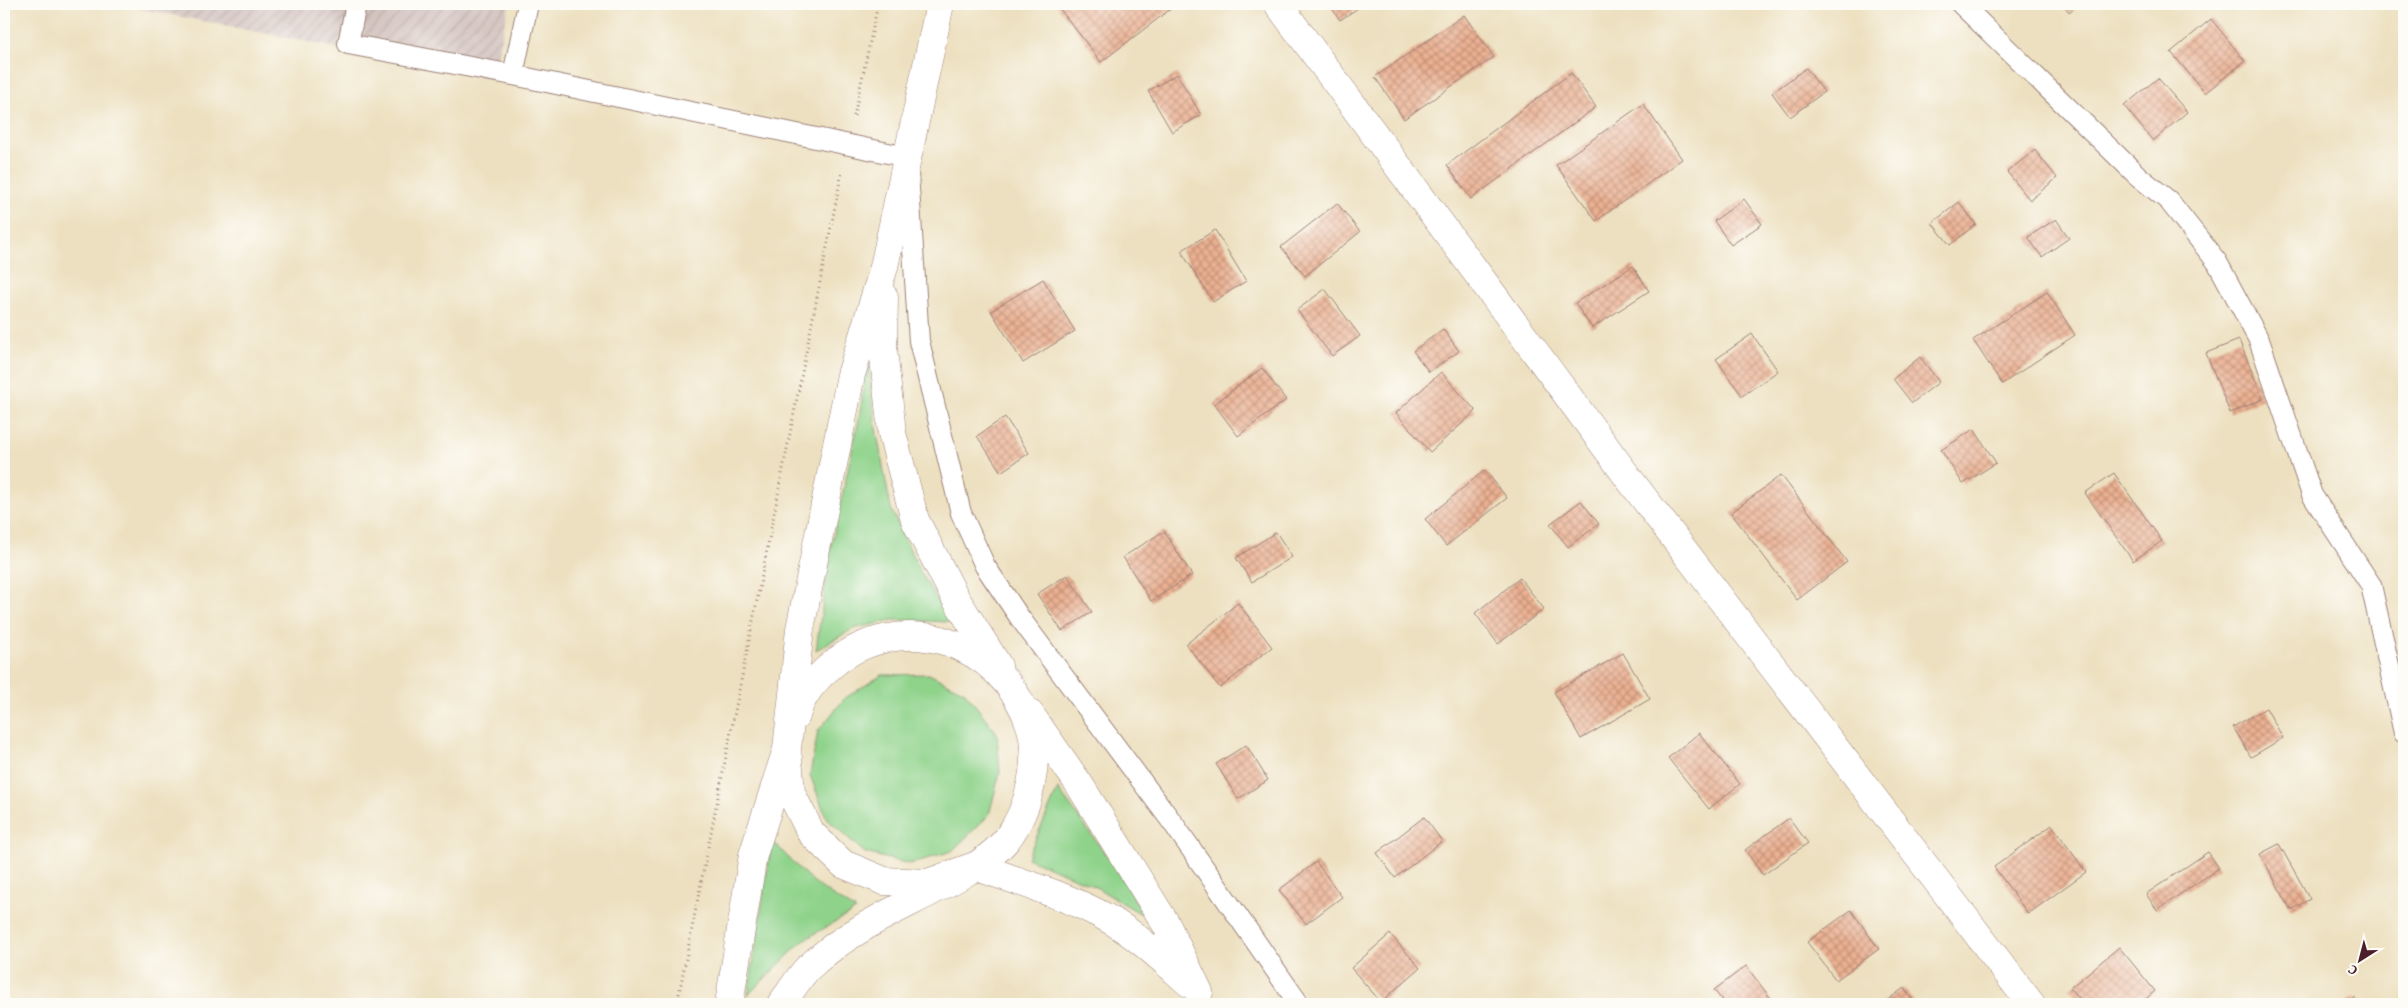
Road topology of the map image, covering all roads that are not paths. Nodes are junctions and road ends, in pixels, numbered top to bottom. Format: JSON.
{"nodes":[{"id":1,"x":356,"y":4,"type":"edge"},
{"id":2,"x":528,"y":4,"type":"edge"},
{"id":3,"x":940,"y":4,"type":"edge"},
{"id":4,"x":1278,"y":4,"type":"edge"},
{"id":5,"x":1961,"y":4,"type":"edge"},
{"id":6,"x":514,"y":75,"type":"junction"},
{"id":7,"x":907,"y":157,"type":"junction"},
{"id":8,"x":884,"y":267,"type":"junction"},
{"id":9,"x":1013,"y":689,"type":"junction"},
{"id":10,"x":2404,"y":733,"type":"edge"},
{"id":11,"x":787,"y":749,"type":"junction"},
{"id":12,"x":975,"y":866,"type":"junction"},
{"id":13,"x":1204,"y":998,"type":"edge"},
{"id":14,"x":729,"y":1004,"type":"edge"},
{"id":15,"x":781,"y":1004,"type":"edge"},
{"id":16,"x":1300,"y":1004,"type":"edge"},
{"id":17,"x":2031,"y":1004,"type":"edge"}],
"edges":[{"from":1,"to":6,"type":"lane"},
{"from":2,"to":6,"type":"lane"},
{"from":3,"to":7,"type":"street"},
{"from":4,"to":17,"type":"street"},
{"from":5,"to":10,"type":"lane"},
{"from":6,"to":7,"type":"lane"},
{"from":7,"to":8,"type":"street"},
{"from":7,"to":16,"type":"lane"},
{"from":8,"to":9,"type":"street"},
{"from":8,"to":11,"type":"street"},
{"from":9,"to":11,"type":"street"},
{"from":9,"to":12,"type":"street"},
{"from":9,"to":13,"type":"street"},
{"from":11,"to":12,"type":"street"},
{"from":11,"to":14,"type":"street"},
{"from":12,"to":13,"type":"street"},
{"from":12,"to":15,"type":"street"}]}
